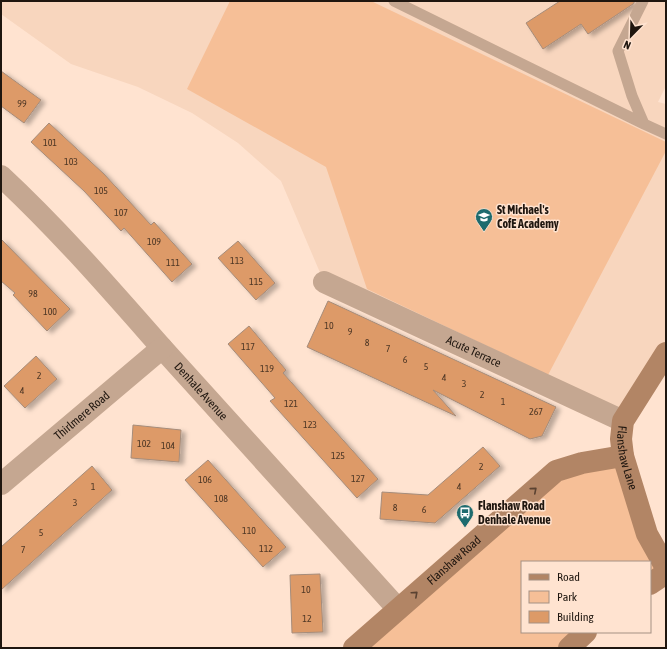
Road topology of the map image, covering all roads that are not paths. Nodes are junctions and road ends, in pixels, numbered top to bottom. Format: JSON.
{"nodes":[{"id":1,"x":394,"y":1,"type":"edge"},
{"id":2,"x":643,"y":1,"type":"edge"},
{"id":3,"x":644,"y":124,"type":"junction"},
{"id":4,"x":666,"y":134,"type":"edge"},
{"id":5,"x":1,"y":176,"type":"edge"},
{"id":6,"x":324,"y":282,"type":"dead end"},
{"id":7,"x":162,"y":348,"type":"junction"},
{"id":8,"x":666,"y":353,"type":"edge"},
{"id":9,"x":623,"y":421,"type":"junction"},
{"id":10,"x":623,"y":456,"type":"junction"},
{"id":11,"x":1,"y":484,"type":"edge"},
{"id":12,"x":666,"y":568,"type":"edge"},
{"id":13,"x":666,"y":573,"type":"edge"},
{"id":14,"x":651,"y":583,"type":"edge"},
{"id":15,"x":398,"y":609,"type":"junction"},
{"id":16,"x":585,"y":633,"type":"edge"},
{"id":17,"x":354,"y":648,"type":"edge"},
{"id":18,"x":569,"y":648,"type":"edge"}],
"edges":[{"from":1,"to":3,"type":"lane"},
{"from":2,"to":3,"type":"lane"},
{"from":3,"to":4,"type":"lane"},
{"from":5,"to":7,"type":"street","name":"Denhale Avenue"},
{"from":6,"to":9,"type":"street","name":"Acute Terrace"},
{"from":7,"to":11,"type":"street","name":"Thirlmere Road"},
{"from":7,"to":15,"type":"street","name":"Denhale Avenue"},
{"from":8,"to":9,"type":"street","name":"Flanshaw Lane"},
{"from":9,"to":10,"type":"street","name":"Flanshaw Lane"},
{"from":10,"to":12,"type":"street","name":"Flanshaw Lane"},
{"from":15,"to":10,"type":"street","name":"Flanshaw Road","one_way":true},
{"from":13,"to":14,"type":"street"},
{"from":15,"to":17,"type":"street","name":"Flanshaw Road"},
{"from":16,"to":18,"type":"street"}]}
